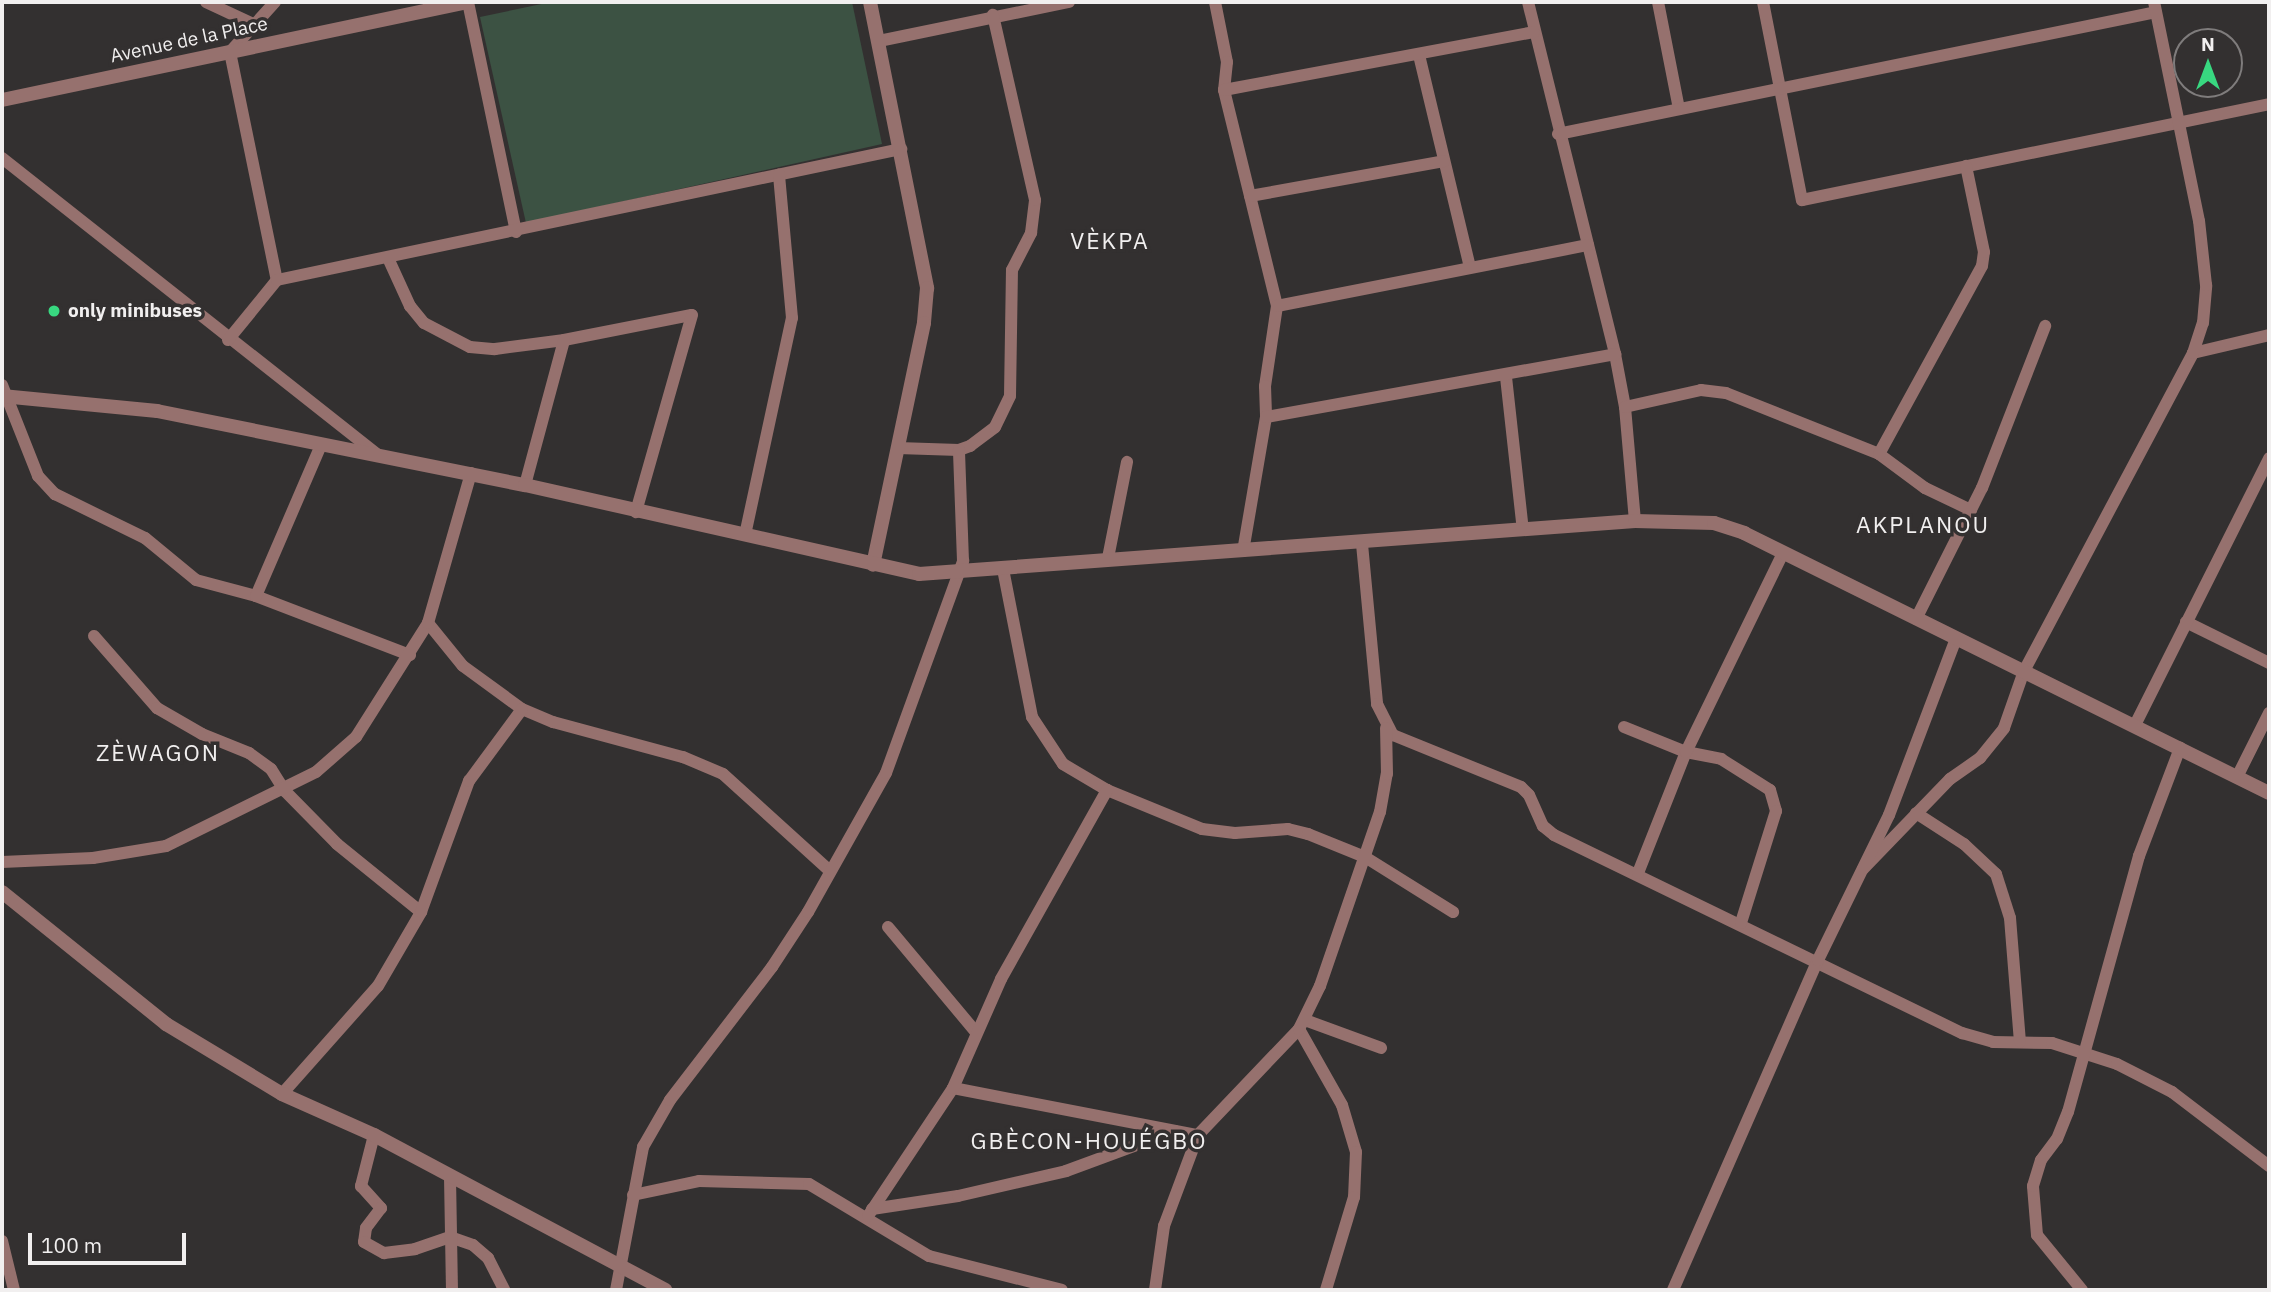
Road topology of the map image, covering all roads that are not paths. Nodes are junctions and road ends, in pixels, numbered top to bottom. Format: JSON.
{"nodes":[{"id":1,"x":206,"y":2,"type":"edge"},
{"id":2,"x":275,"y":2,"type":"edge"},
{"id":3,"x":468,"y":2,"type":"edge"},
{"id":4,"x":870,"y":2,"type":"edge"},
{"id":5,"x":1069,"y":2,"type":"edge"},
{"id":6,"x":1215,"y":2,"type":"edge"},
{"id":7,"x":1528,"y":2,"type":"edge"},
{"id":8,"x":1658,"y":2,"type":"edge"},
{"id":9,"x":1763,"y":2,"type":"edge"},
{"id":10,"x":2155,"y":7,"type":"edge"},
{"id":11,"x":993,"y":15,"type":"junction"},
{"id":12,"x":253,"y":24,"type":"junction"},
{"id":13,"x":1534,"y":32,"type":"junction"},
{"id":14,"x":878,"y":41,"type":"junction"},
{"id":15,"x":230,"y":52,"type":"junction"},
{"id":16,"x":1419,"y":55,"type":"junction"},
{"id":17,"x":1780,"y":87,"type":"junction"},
{"id":18,"x":1224,"y":90,"type":"junction"},
{"id":19,"x":2,"y":100,"type":"edge"},
{"id":20,"x":2269,"y":104,"type":"edge"},
{"id":21,"x":1679,"y":109,"type":"junction"},
{"id":22,"x":2178,"y":121,"type":"junction"},
{"id":23,"x":1558,"y":134,"type":"junction"},
{"id":24,"x":901,"y":149,"type":"junction"},
{"id":25,"x":2,"y":158,"type":"edge"},
{"id":26,"x":1444,"y":161,"type":"junction"},
{"id":27,"x":1966,"y":166,"type":"junction"},
{"id":28,"x":779,"y":175,"type":"junction"},
{"id":29,"x":1250,"y":196,"type":"junction"},
{"id":30,"x":516,"y":232,"type":"junction"},
{"id":31,"x":1588,"y":245,"type":"junction"},
{"id":32,"x":388,"y":258,"type":"junction"},
{"id":33,"x":1470,"y":267,"type":"junction"},
{"id":34,"x":277,"y":280,"type":"junction"},
{"id":35,"x":1278,"y":306,"type":"junction"},
{"id":36,"x":2045,"y":326,"type":"dead end"},
{"id":37,"x":2269,"y":335,"type":"edge"},
{"id":38,"x":228,"y":340,"type":"junction"},
{"id":39,"x":564,"y":340,"type":"junction"},
{"id":40,"x":2193,"y":352,"type":"junction"},
{"id":41,"x":1615,"y":354,"type":"junction"},
{"id":42,"x":1506,"y":377,"type":"junction"},
{"id":43,"x":2,"y":392,"type":"edge"},
{"id":44,"x":1625,"y":407,"type":"junction"},
{"id":45,"x":1266,"y":417,"type":"junction"},
{"id":46,"x":321,"y":445,"type":"junction"},
{"id":47,"x":898,"y":448,"type":"junction"},
{"id":48,"x":959,"y":450,"type":"junction"},
{"id":49,"x":377,"y":454,"type":"junction"},
{"id":50,"x":1879,"y":454,"type":"junction"},
{"id":51,"x":2269,"y":458,"type":"edge"},
{"id":52,"x":1127,"y":462,"type":"dead end"},
{"id":53,"x":471,"y":473,"type":"junction"},
{"id":54,"x":525,"y":485,"type":"junction"},
{"id":55,"x":1971,"y":510,"type":"junction"},
{"id":56,"x":636,"y":512,"type":"junction"},
{"id":57,"x":1635,"y":521,"type":"junction"},
{"id":58,"x":1523,"y":530,"type":"junction"},
{"id":59,"x":745,"y":535,"type":"junction"},
{"id":60,"x":1362,"y":544,"type":"junction"},
{"id":61,"x":1243,"y":551,"type":"junction"},
{"id":62,"x":1783,"y":553,"type":"junction"},
{"id":63,"x":1108,"y":558,"type":"junction"},
{"id":64,"x":873,"y":565,"type":"junction"},
{"id":65,"x":1003,"y":569,"type":"junction"},
{"id":66,"x":956,"y":574,"type":"junction"},
{"id":67,"x":256,"y":596,"type":"junction"},
{"id":68,"x":1916,"y":619,"type":"junction"},
{"id":69,"x":2186,"y":622,"type":"junction"},
{"id":70,"x":428,"y":623,"type":"junction"},
{"id":71,"x":94,"y":636,"type":"dead end"},
{"id":72,"x":1956,"y":639,"type":"junction"},
{"id":73,"x":410,"y":655,"type":"junction"},
{"id":74,"x":2269,"y":663,"type":"edge"},
{"id":75,"x":2024,"y":671,"type":"junction"},
{"id":76,"x":522,"y":709,"type":"junction"},
{"id":77,"x":2269,"y":713,"type":"edge"},
{"id":78,"x":2135,"y":725,"type":"junction"},
{"id":79,"x":1624,"y":727,"type":"dead end"},
{"id":80,"x":1386,"y":728,"type":"junction"},
{"id":81,"x":2180,"y":748,"type":"junction"},
{"id":82,"x":1686,"y":752,"type":"junction"},
{"id":83,"x":2237,"y":777,"type":"junction"},
{"id":84,"x":1107,"y":790,"type":"junction"},
{"id":85,"x":285,"y":791,"type":"junction"},
{"id":86,"x":2269,"y":793,"type":"edge"},
{"id":87,"x":1916,"y":813,"type":"junction"},
{"id":88,"x":1365,"y":857,"type":"junction"},
{"id":89,"x":2,"y":862,"type":"edge"},
{"id":90,"x":1863,"y":869,"type":"junction"},
{"id":91,"x":831,"y":871,"type":"junction"},
{"id":92,"x":1638,"y":873,"type":"junction"},
{"id":93,"x":2,"y":892,"type":"edge"},
{"id":94,"x":421,"y":912,"type":"junction"},
{"id":95,"x":1453,"y":912,"type":"dead end"},
{"id":96,"x":1741,"y":923,"type":"junction"},
{"id":97,"x":888,"y":927,"type":"dead end"},
{"id":98,"x":1818,"y":960,"type":"junction"},
{"id":99,"x":1302,"y":1024,"type":"junction"},
{"id":100,"x":975,"y":1031,"type":"junction"},
{"id":101,"x":2020,"y":1042,"type":"junction"},
{"id":102,"x":1381,"y":1048,"type":"dead end"},
{"id":103,"x":2088,"y":1051,"type":"junction"},
{"id":104,"x":953,"y":1088,"type":"junction"},
{"id":105,"x":282,"y":1094,"type":"junction"},
{"id":106,"x":1175,"y":1131,"type":"junction"},
{"id":107,"x":374,"y":1135,"type":"junction"},
{"id":108,"x":1198,"y":1135,"type":"junction"},
{"id":109,"x":2269,"y":1166,"type":"edge"},
{"id":110,"x":450,"y":1177,"type":"junction"},
{"id":111,"x":633,"y":1195,"type":"junction"},
{"id":112,"x":870,"y":1212,"type":"junction"},
{"id":113,"x":450,"y":1237,"type":"junction"},
{"id":114,"x":2,"y":1241,"type":"edge"},
{"id":115,"x":619,"y":1267,"type":"junction"},
{"id":116,"x":14,"y":1290,"type":"edge"},
{"id":117,"x":452,"y":1290,"type":"edge"},
{"id":118,"x":504,"y":1290,"type":"edge"},
{"id":119,"x":616,"y":1290,"type":"edge"},
{"id":120,"x":664,"y":1290,"type":"edge"},
{"id":121,"x":1062,"y":1290,"type":"edge"},
{"id":122,"x":1155,"y":1290,"type":"edge"},
{"id":123,"x":1326,"y":1290,"type":"edge"},
{"id":124,"x":1673,"y":1290,"type":"edge"},
{"id":125,"x":2082,"y":1290,"type":"edge"}],
"edges":[{"from":1,"to":12,"type":"street"},
{"from":2,"to":12,"type":"street"},
{"from":3,"to":15,"type":"street","name":"Avenue de la Place"},
{"from":3,"to":30,"type":"street"},
{"from":4,"to":14,"type":"street"},
{"from":5,"to":11,"type":"street"},
{"from":6,"to":18,"type":"street"},
{"from":7,"to":13,"type":"street"},
{"from":8,"to":21,"type":"street"},
{"from":9,"to":17,"type":"street"},
{"from":10,"to":17,"type":"street"},
{"from":10,"to":22,"type":"street"},
{"from":11,"to":14,"type":"street"},
{"from":11,"to":48,"type":"street"},
{"from":12,"to":15,"type":"street"},
{"from":13,"to":16,"type":"street"},
{"from":13,"to":23,"type":"street"},
{"from":14,"to":24,"type":"street"},
{"from":15,"to":19,"type":"street","name":"Avenue de la Place"},
{"from":15,"to":34,"type":"street"},
{"from":16,"to":18,"type":"street"},
{"from":16,"to":26,"type":"street"},
{"from":17,"to":21,"type":"street"},
{"from":17,"to":27,"type":"street"},
{"from":18,"to":29,"type":"street"},
{"from":20,"to":22,"type":"street"},
{"from":21,"to":23,"type":"street"},
{"from":22,"to":27,"type":"street"},
{"from":22,"to":40,"type":"street"},
{"from":23,"to":31,"type":"street"},
{"from":24,"to":28,"type":"street"},
{"from":24,"to":47,"type":"street"},
{"from":25,"to":38,"type":"street"},
{"from":26,"to":29,"type":"street"},
{"from":26,"to":33,"type":"street"},
{"from":27,"to":50,"type":"street"},
{"from":28,"to":30,"type":"street"},
{"from":28,"to":59,"type":"street"},
{"from":29,"to":35,"type":"street"},
{"from":30,"to":32,"type":"street"},
{"from":31,"to":33,"type":"street"},
{"from":31,"to":41,"type":"street"},
{"from":32,"to":34,"type":"street"},
{"from":32,"to":39,"type":"street"},
{"from":33,"to":35,"type":"street"},
{"from":34,"to":38,"type":"street"},
{"from":35,"to":45,"type":"street"},
{"from":36,"to":55,"type":"street"},
{"from":37,"to":40,"type":"street"},
{"from":38,"to":49,"type":"street"},
{"from":39,"to":54,"type":"street"},
{"from":39,"to":56,"type":"street"},
{"from":40,"to":75,"type":"street"},
{"from":41,"to":42,"type":"street"},
{"from":41,"to":44,"type":"street"},
{"from":42,"to":45,"type":"street"},
{"from":42,"to":58,"type":"street"},
{"from":43,"to":46,"type":"street"},
{"from":43,"to":67,"type":"street"},
{"from":44,"to":50,"type":"street"},
{"from":44,"to":57,"type":"street"},
{"from":45,"to":61,"type":"street"},
{"from":46,"to":49,"type":"street"},
{"from":46,"to":67,"type":"street"},
{"from":47,"to":48,"type":"street"},
{"from":47,"to":64,"type":"street"},
{"from":48,"to":66,"type":"street"},
{"from":49,"to":53,"type":"street"},
{"from":50,"to":55,"type":"street"},
{"from":51,"to":69,"type":"street"},
{"from":52,"to":63,"type":"street"},
{"from":53,"to":54,"type":"street"},
{"from":53,"to":70,"type":"street"},
{"from":54,"to":56,"type":"street"},
{"from":55,"to":68,"type":"street"},
{"from":56,"to":59,"type":"street"},
{"from":57,"to":58,"type":"street"},
{"from":57,"to":62,"type":"street"},
{"from":58,"to":60,"type":"street"},
{"from":59,"to":64,"type":"street"},
{"from":60,"to":61,"type":"street"},
{"from":60,"to":80,"type":"street"},
{"from":61,"to":63,"type":"street"},
{"from":62,"to":68,"type":"street"},
{"from":62,"to":82,"type":"street"},
{"from":63,"to":65,"type":"street"},
{"from":64,"to":66,"type":"street"},
{"from":65,"to":66,"type":"street"},
{"from":65,"to":84,"type":"street"},
{"from":66,"to":91,"type":"street"},
{"from":67,"to":73,"type":"street"},
{"from":68,"to":72,"type":"street"},
{"from":69,"to":74,"type":"street"},
{"from":69,"to":78,"type":"street"},
{"from":70,"to":73,"type":"street"},
{"from":70,"to":76,"type":"street"},
{"from":71,"to":85,"type":"street"},
{"from":72,"to":75,"type":"street"},
{"from":72,"to":90,"type":"street"},
{"from":73,"to":85,"type":"street"},
{"from":75,"to":78,"type":"street"},
{"from":75,"to":87,"type":"street"},
{"from":76,"to":91,"type":"street"},
{"from":76,"to":94,"type":"street"},
{"from":77,"to":83,"type":"street"},
{"from":78,"to":81,"type":"street"},
{"from":79,"to":82,"type":"street"},
{"from":80,"to":88,"type":"street"},
{"from":80,"to":92,"type":"street"},
{"from":81,"to":83,"type":"street"},
{"from":81,"to":103,"type":"street"},
{"from":82,"to":92,"type":"street"},
{"from":82,"to":96,"type":"street"},
{"from":83,"to":86,"type":"street"},
{"from":84,"to":88,"type":"street"},
{"from":84,"to":100,"type":"street"},
{"from":85,"to":89,"type":"street"},
{"from":85,"to":94,"type":"street"},
{"from":87,"to":90,"type":"street"},
{"from":87,"to":101,"type":"street"},
{"from":88,"to":95,"type":"street"},
{"from":88,"to":99,"type":"street"},
{"from":90,"to":98,"type":"street"},
{"from":91,"to":111,"type":"street"},
{"from":92,"to":96,"type":"street"},
{"from":93,"to":105,"type":"street"},
{"from":94,"to":105,"type":"street"},
{"from":96,"to":98,"type":"street"},
{"from":97,"to":100,"type":"street"},
{"from":98,"to":101,"type":"street"},
{"from":98,"to":124,"type":"street"},
{"from":99,"to":102,"type":"street"},
{"from":99,"to":108,"type":"street"},
{"from":99,"to":123,"type":"street"},
{"from":100,"to":104,"type":"street"},
{"from":101,"to":103,"type":"street"},
{"from":103,"to":109,"type":"street"},
{"from":103,"to":125,"type":"street"},
{"from":104,"to":106,"type":"street"},
{"from":104,"to":112,"type":"street"},
{"from":105,"to":107,"type":"street"},
{"from":106,"to":108,"type":"street"},
{"from":106,"to":112,"type":"street"},
{"from":107,"to":110,"type":"street"},
{"from":107,"to":113,"type":"street"},
{"from":108,"to":122,"type":"street"},
{"from":110,"to":113,"type":"street"},
{"from":110,"to":115,"type":"street"},
{"from":111,"to":112,"type":"street"},
{"from":111,"to":115,"type":"street"},
{"from":112,"to":121,"type":"street"},
{"from":113,"to":117,"type":"street"},
{"from":113,"to":118,"type":"street"},
{"from":114,"to":116,"type":"street"},
{"from":115,"to":119,"type":"street"},
{"from":115,"to":120,"type":"street"}]}
